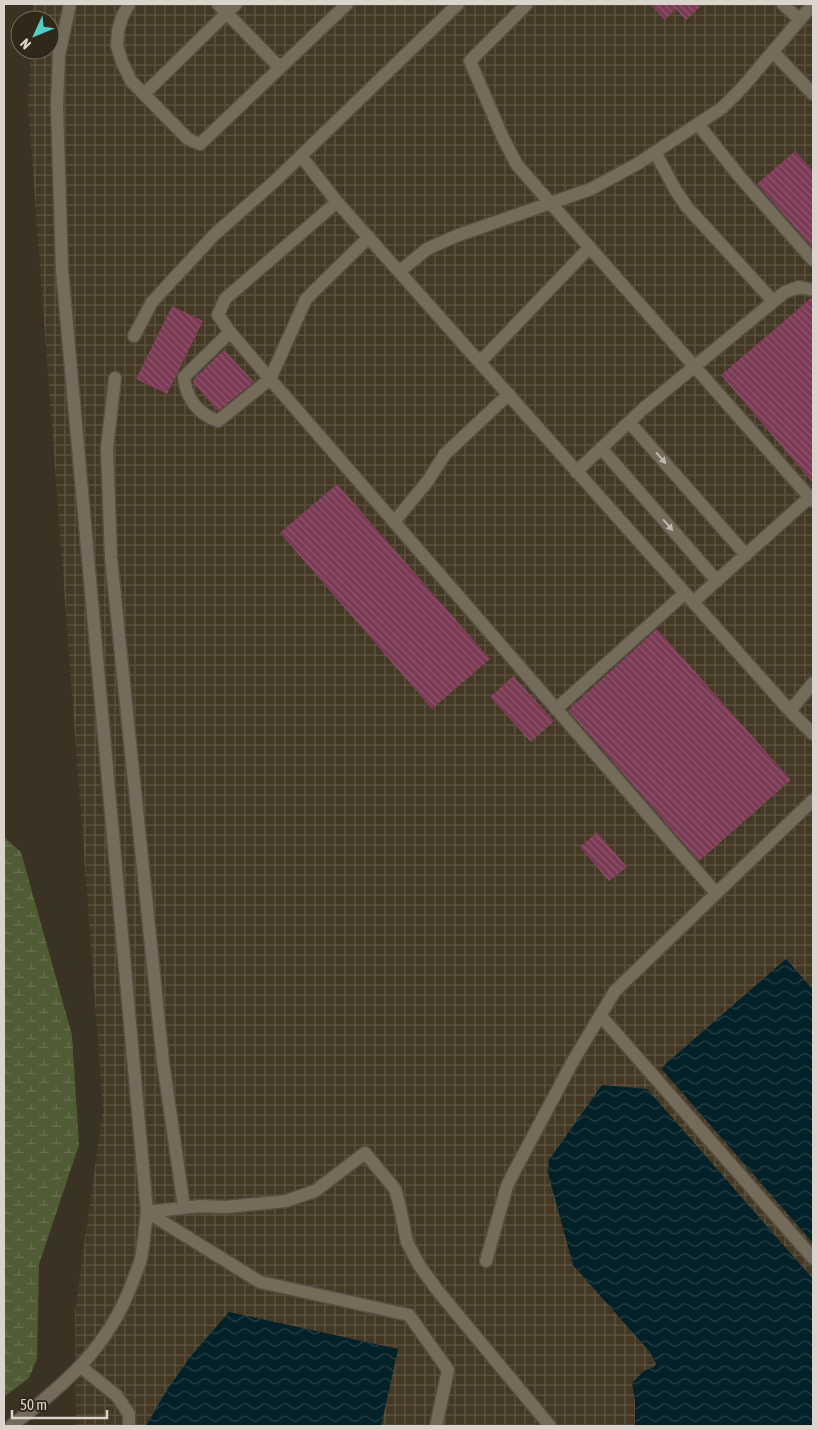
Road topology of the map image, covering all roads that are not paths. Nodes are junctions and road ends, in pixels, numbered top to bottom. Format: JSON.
{"nodes":[{"id":1,"x":70,"y":4,"type":"edge"},
{"id":2,"x":129,"y":4,"type":"edge"},
{"id":3,"x":347,"y":4,"type":"edge"},
{"id":4,"x":458,"y":4,"type":"edge"},
{"id":5,"x":528,"y":4,"type":"edge"},
{"id":6,"x":783,"y":4,"type":"edge"},
{"id":7,"x":813,"y":4,"type":"edge"},
{"id":8,"x":227,"y":7,"type":"edge"},
{"id":9,"x":800,"y":20,"type":"junction"},
{"id":10,"x":773,"y":52,"type":"junction"},
{"id":11,"x":280,"y":68,"type":"junction"},
{"id":12,"x":144,"y":94,"type":"junction"},
{"id":13,"x":813,"y":94,"type":"edge"},
{"id":14,"x":698,"y":124,"type":"junction"},
{"id":15,"x":655,"y":152,"type":"junction"},
{"id":16,"x":300,"y":156,"type":"junction"},
{"id":17,"x":337,"y":202,"type":"junction"},
{"id":18,"x":552,"y":204,"type":"junction"},
{"id":19,"x":369,"y":238,"type":"junction"},
{"id":20,"x":590,"y":247,"type":"junction"},
{"id":21,"x":813,"y":260,"type":"edge"},
{"id":22,"x":400,"y":271,"type":"junction"},
{"id":23,"x":813,"y":290,"type":"edge"},
{"id":24,"x":773,"y":301,"type":"junction"},
{"id":25,"x":230,"y":332,"type":"junction"},
{"id":26,"x":134,"y":336,"type":"dead end"},
{"id":27,"x":480,"y":362,"type":"junction"},
{"id":28,"x":694,"y":366,"type":"junction"},
{"id":29,"x":115,"y":378,"type":"dead end"},
{"id":30,"x":270,"y":379,"type":"junction"},
{"id":31,"x":509,"y":394,"type":"junction"},
{"id":32,"x":629,"y":422,"type":"junction"},
{"id":33,"x":601,"y":448,"type":"junction"},
{"id":34,"x":576,"y":472,"type":"junction"},
{"id":35,"x":812,"y":499,"type":"edge"},
{"id":36,"x":394,"y":522,"type":"junction"},
{"id":37,"x":746,"y":555,"type":"junction"},
{"id":38,"x":717,"y":581,"type":"junction"},
{"id":39,"x":689,"y":598,"type":"junction"},
{"id":40,"x":813,"y":683,"type":"edge"},
{"id":41,"x":556,"y":709,"type":"junction"},
{"id":42,"x":790,"y":712,"type":"junction"},
{"id":43,"x":813,"y":734,"type":"edge"},
{"id":44,"x":813,"y":800,"type":"edge"},
{"id":45,"x":716,"y":893,"type":"junction"},
{"id":46,"x":600,"y":1015,"type":"junction"},
{"id":47,"x":184,"y":1207,"type":"junction"},
{"id":48,"x":147,"y":1212,"type":"junction"},
{"id":49,"x":813,"y":1258,"type":"edge"},
{"id":50,"x":486,"y":1262,"type":"dead end"},
{"id":51,"x":81,"y":1367,"type":"junction"},
{"id":52,"x":12,"y":1426,"type":"edge"},
{"id":53,"x":128,"y":1426,"type":"edge"},
{"id":54,"x":436,"y":1426,"type":"edge"},
{"id":55,"x":550,"y":1426,"type":"edge"}],
"edges":[{"from":1,"to":48,"type":"street"},
{"from":2,"to":12,"type":"street"},
{"from":3,"to":11,"type":"street"},
{"from":4,"to":16,"type":"street"},
{"from":5,"to":18,"type":"street"},
{"from":6,"to":9,"type":"street"},
{"from":7,"to":9,"type":"street"},
{"from":8,"to":11,"type":"street"},
{"from":8,"to":12,"type":"street"},
{"from":9,"to":10,"type":"street"},
{"from":10,"to":13,"type":"street"},
{"from":10,"to":14,"type":"street"},
{"from":11,"to":12,"type":"street"},
{"from":14,"to":15,"type":"street"},
{"from":14,"to":21,"type":"street"},
{"from":15,"to":18,"type":"street"},
{"from":15,"to":24,"type":"street"},
{"from":16,"to":17,"type":"street"},
{"from":16,"to":26,"type":"street"},
{"from":17,"to":19,"type":"street"},
{"from":17,"to":25,"type":"street"},
{"from":18,"to":20,"type":"street"},
{"from":18,"to":22,"type":"street"},
{"from":19,"to":22,"type":"street"},
{"from":19,"to":30,"type":"street"},
{"from":20,"to":27,"type":"street"},
{"from":20,"to":28,"type":"street"},
{"from":22,"to":27,"type":"street"},
{"from":23,"to":24,"type":"street"},
{"from":24,"to":28,"type":"street"},
{"from":25,"to":30,"type":"street"},
{"from":25,"to":30,"type":"street"},
{"from":27,"to":31,"type":"street"},
{"from":28,"to":32,"type":"street"},
{"from":28,"to":35,"type":"street"},
{"from":29,"to":47,"type":"street"},
{"from":30,"to":36,"type":"street"},
{"from":31,"to":34,"type":"street"},
{"from":31,"to":36,"type":"street"},
{"from":32,"to":33,"type":"street"},
{"from":32,"to":37,"type":"street","one_way":true},
{"from":33,"to":34,"type":"street"},
{"from":33,"to":38,"type":"street","one_way":true},
{"from":34,"to":39,"type":"street"},
{"from":35,"to":37,"type":"street"},
{"from":36,"to":41,"type":"street"},
{"from":37,"to":38,"type":"street"},
{"from":38,"to":39,"type":"street"},
{"from":39,"to":41,"type":"street"},
{"from":39,"to":42,"type":"street"},
{"from":40,"to":42,"type":"street"},
{"from":41,"to":45,"type":"street"},
{"from":42,"to":43,"type":"street"},
{"from":44,"to":45,"type":"street"},
{"from":45,"to":46,"type":"street"},
{"from":46,"to":49,"type":"street"},
{"from":46,"to":50,"type":"street"},
{"from":47,"to":48,"type":"street"},
{"from":47,"to":55,"type":"street"},
{"from":48,"to":51,"type":"street"},
{"from":48,"to":54,"type":"street"},
{"from":51,"to":52,"type":"street"},
{"from":51,"to":53,"type":"street"}]}
